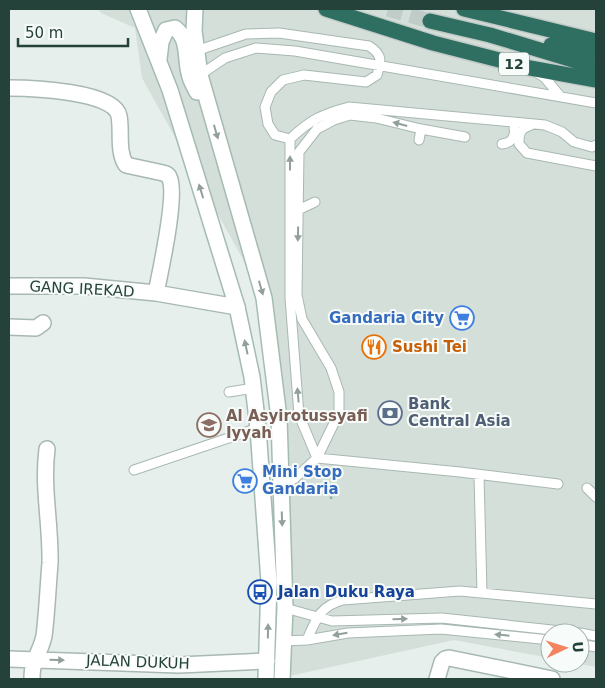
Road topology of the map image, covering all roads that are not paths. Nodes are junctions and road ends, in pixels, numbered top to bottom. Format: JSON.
{"nodes":[{"id":1,"x":138,"y":9,"type":"edge"},
{"id":2,"x":195,"y":9,"type":"edge"},
{"id":3,"x":326,"y":9,"type":"edge"},
{"id":4,"x":464,"y":9,"type":"edge"},
{"id":5,"x":504,"y":14,"type":"edge"},
{"id":6,"x":430,"y":21,"type":"tunnel mouth"},
{"id":7,"x":596,"y":42,"type":"edge"},
{"id":8,"x":196,"y":51,"type":"junction"},
{"id":9,"x":596,"y":53,"type":"edge"},
{"id":10,"x":573,"y":54,"type":"junction"},
{"id":11,"x":159,"y":61,"type":"junction"},
{"id":12,"x":379,"y":66,"type":"junction"},
{"id":13,"x":596,"y":66,"type":"edge"},
{"id":14,"x":530,"y":68,"type":"junction"},
{"id":15,"x":200,"y":75,"type":"junction"},
{"id":16,"x":596,"y":80,"type":"edge"},
{"id":17,"x":9,"y":88,"type":"edge"},
{"id":18,"x":560,"y":96,"type":"junction"},
{"id":19,"x":206,"y":97,"type":"junction"},
{"id":20,"x":596,"y":103,"type":"edge"},
{"id":21,"x":506,"y":122,"type":"junction"},
{"id":22,"x":534,"y":124,"type":"junction"},
{"id":23,"x":421,"y":129,"type":"junction"},
{"id":24,"x":464,"y":137,"type":"dead end"},
{"id":25,"x":290,"y":139,"type":"junction"},
{"id":26,"x":419,"y":140,"type":"dead end"},
{"id":27,"x":595,"y":146,"type":"edge"},
{"id":28,"x":526,"y":153,"type":"junction"},
{"id":29,"x":596,"y":166,"type":"edge"},
{"id":30,"x":315,"y":202,"type":"dead end"},
{"id":31,"x":298,"y":210,"type":"junction"},
{"id":32,"x":9,"y":286,"type":"edge"},
{"id":33,"x":156,"y":293,"type":"junction"},
{"id":34,"x":237,"y":307,"type":"junction"},
{"id":35,"x":44,"y":323,"type":"dead end"},
{"id":36,"x":9,"y":327,"type":"edge"},
{"id":37,"x":273,"y":370,"type":"junction"},
{"id":38,"x":253,"y":382,"type":"junction"},
{"id":39,"x":229,"y":392,"type":"dead end"},
{"id":40,"x":258,"y":428,"type":"junction"},
{"id":41,"x":47,"y":449,"type":"dead end"},
{"id":42,"x":317,"y":458,"type":"junction"},
{"id":43,"x":134,"y":470,"type":"dead end"},
{"id":44,"x":479,"y":475,"type":"junction"},
{"id":45,"x":558,"y":484,"type":"dead end"},
{"id":46,"x":281,"y":487,"type":"junction"},
{"id":47,"x":587,"y":488,"type":"dead end"},
{"id":48,"x":596,"y":497,"type":"edge"},
{"id":49,"x":482,"y":593,"type":"junction"},
{"id":50,"x":596,"y":604,"type":"edge"},
{"id":51,"x":285,"y":608,"type":"junction"},
{"id":52,"x":317,"y":617,"type":"junction"},
{"id":53,"x":540,"y":629,"type":"edge"},
{"id":54,"x":540,"y":639,"type":"edge"},
{"id":55,"x":307,"y":640,"type":"junction"},
{"id":56,"x":284,"y":641,"type":"junction"},
{"id":57,"x":9,"y":659,"type":"edge"},
{"id":58,"x":36,"y":659,"type":"junction"},
{"id":59,"x":267,"y":661,"type":"junction"},
{"id":60,"x":179,"y":672,"type":"edge"},
{"id":61,"x":32,"y":679,"type":"edge"},
{"id":62,"x":266,"y":679,"type":"edge"},
{"id":63,"x":282,"y":679,"type":"edge"},
{"id":64,"x":437,"y":679,"type":"edge"},
{"id":65,"x":552,"y":679,"type":"edge"}],
"edges":[{"from":1,"to":11,"type":"main road"},
{"from":2,"to":8,"type":"main road"},
{"from":3,"to":14,"type":"highway","number":"12"},
{"from":4,"to":5,"type":"highway"},
{"from":5,"to":7,"type":"highway"},
{"from":6,"to":10,"type":"highway","number":"12"},
{"from":8,"to":12,"type":"lane"},
{"from":8,"to":15,"type":"main road"},
{"from":9,"to":10,"type":"highway","number":"12"},
{"from":10,"to":13,"type":"highway","number":"12"},
{"from":11,"to":19,"type":"main road"},
{"from":34,"to":11,"type":"main road","one_way":true},
{"from":12,"to":15,"type":"lane"},
{"from":12,"to":18,"type":"lane"},
{"from":12,"to":25,"type":"lane"},
{"from":14,"to":16,"type":"highway","number":"12"},
{"from":14,"to":18,"type":"lane"},
{"from":15,"to":19,"type":"main road"},
{"from":17,"to":33,"type":"main road","name":"GANG IREKAD"},
{"from":18,"to":20,"type":"lane"},
{"from":19,"to":37,"type":"main road","one_way":true},
{"from":21,"to":22,"type":"lane"},
{"from":21,"to":25,"type":"lane"},
{"from":21,"to":28,"type":"lane"},
{"from":22,"to":27,"type":"lane"},
{"from":22,"to":28,"type":"lane"},
{"from":23,"to":24,"type":"lane"},
{"from":23,"to":26,"type":"lane"},
{"from":23,"to":31,"type":"lane","one_way":true},
{"from":42,"to":25,"type":"lane","one_way":true},
{"from":28,"to":29,"type":"lane"},
{"from":30,"to":31,"type":"lane"},
{"from":31,"to":42,"type":"lane","one_way":true},
{"from":32,"to":33,"type":"main road","name":"GANG IREKAD"},
{"from":33,"to":34,"type":"main road","name":"GANG IREKAD"},
{"from":38,"to":34,"type":"main road","one_way":true},
{"from":35,"to":36,"type":"main road"},
{"from":37,"to":38,"type":"main road"},
{"from":37,"to":46,"type":"main road"},
{"from":38,"to":39,"type":"lane"},
{"from":38,"to":40,"type":"main road"},
{"from":40,"to":43,"type":"lane"},
{"from":59,"to":40,"type":"main road","one_way":true},
{"from":41,"to":58,"type":"main road"},
{"from":42,"to":44,"type":"lane"},
{"from":42,"to":46,"type":"lane"},
{"from":44,"to":45,"type":"lane"},
{"from":44,"to":49,"type":"lane"},
{"from":46,"to":51,"type":"main road","one_way":true},
{"from":47,"to":48,"type":"lane"},
{"from":49,"to":50,"type":"lane"},
{"from":49,"to":52,"type":"lane"},
{"from":51,"to":52,"type":"lane"},
{"from":51,"to":56,"type":"main road"},
{"from":52,"to":53,"type":"lane","one_way":true},
{"from":52,"to":55,"type":"lane"},
{"from":54,"to":55,"type":"lane","one_way":true},
{"from":55,"to":56,"type":"lane"},
{"from":56,"to":63,"type":"main road"},
{"from":57,"to":58,"type":"main road","name":"JALAN DUKUH"},
{"from":58,"to":60,"type":"main road","name":"JALAN DUKUH","one_way":true},
{"from":58,"to":61,"type":"main road"},
{"from":59,"to":60,"type":"main road","name":"JALAN DUKUH"},
{"from":59,"to":62,"type":"main road"},
{"from":64,"to":65,"type":"main road"}]}
